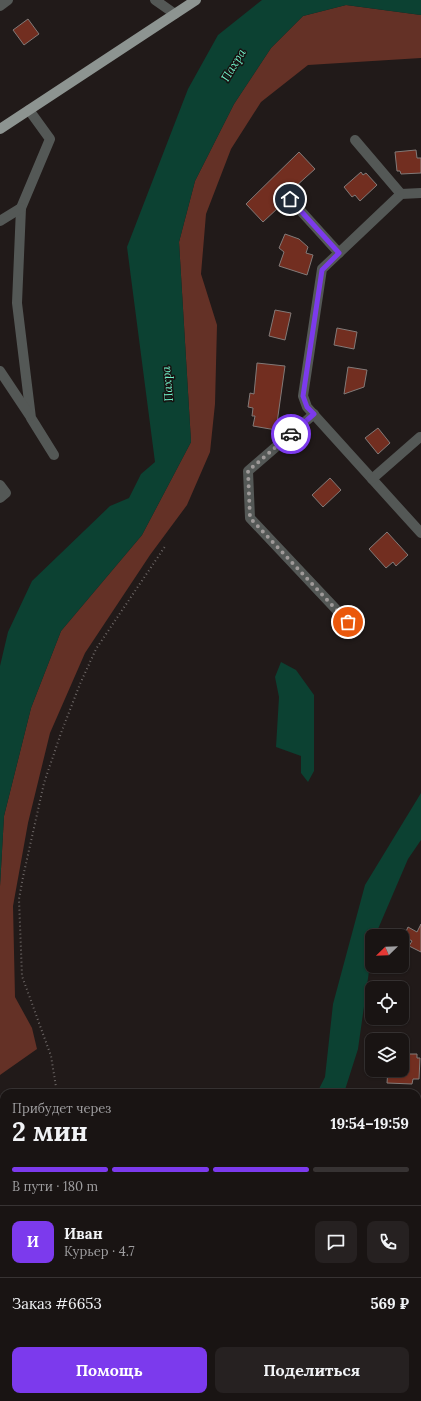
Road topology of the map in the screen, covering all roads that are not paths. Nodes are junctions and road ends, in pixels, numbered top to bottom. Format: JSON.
{"nodes":[{"id":1,"x":8,"y":0,"type":"edge"},
{"id":2,"x":155,"y":0,"type":"edge"},
{"id":3,"x":196,"y":0,"type":"edge"},
{"id":4,"x":0,"y":6,"type":"edge"},
{"id":5,"x":175,"y":14,"type":"junction"},
{"id":6,"x":29,"y":110,"type":"junction"},
{"id":7,"x":0,"y":129,"type":"edge"},
{"id":8,"x":355,"y":140,"type":"dead end"},
{"id":9,"x":421,"y":193,"type":"edge"},
{"id":10,"x":401,"y":194,"type":"junction"},
{"id":11,"x":290,"y":199,"type":"dead end"},
{"id":12,"x":21,"y":208,"type":"junction"},
{"id":13,"x":0,"y":221,"type":"edge"},
{"id":14,"x":339,"y":253,"type":"junction"},
{"id":15,"x":0,"y":371,"type":"edge"},
{"id":16,"x":314,"y":414,"type":"junction"},
{"id":17,"x":31,"y":418,"type":"junction"},
{"id":18,"x":420,"y":437,"type":"edge"},
{"id":19,"x":54,"y":455,"type":"dead end"},
{"id":20,"x":372,"y":478,"type":"junction"},
{"id":21,"x":0,"y":485,"type":"edge"},
{"id":22,"x":0,"y":498,"type":"edge"},
{"id":23,"x":421,"y":533,"type":"edge"},
{"id":24,"x":348,"y":622,"type":"dead end"}],
"edges":[{"from":1,"to":4,"type":"street"},
{"from":2,"to":5,"type":"street"},
{"from":3,"to":5,"type":"main road"},
{"from":5,"to":6,"type":"main road"},
{"from":6,"to":7,"type":"main road"},
{"from":6,"to":12,"type":"street"},
{"from":8,"to":10,"type":"street"},
{"from":9,"to":10,"type":"street"},
{"from":10,"to":14,"type":"street"},
{"from":11,"to":14,"type":"street"},
{"from":12,"to":13,"type":"street"},
{"from":12,"to":17,"type":"street"},
{"from":14,"to":16,"type":"street"},
{"from":15,"to":17,"type":"street"},
{"from":16,"to":20,"type":"street"},
{"from":16,"to":24,"type":"street"},
{"from":17,"to":19,"type":"street"},
{"from":18,"to":20,"type":"street"},
{"from":20,"to":23,"type":"street"},
{"from":21,"to":22,"type":"street"}]}
